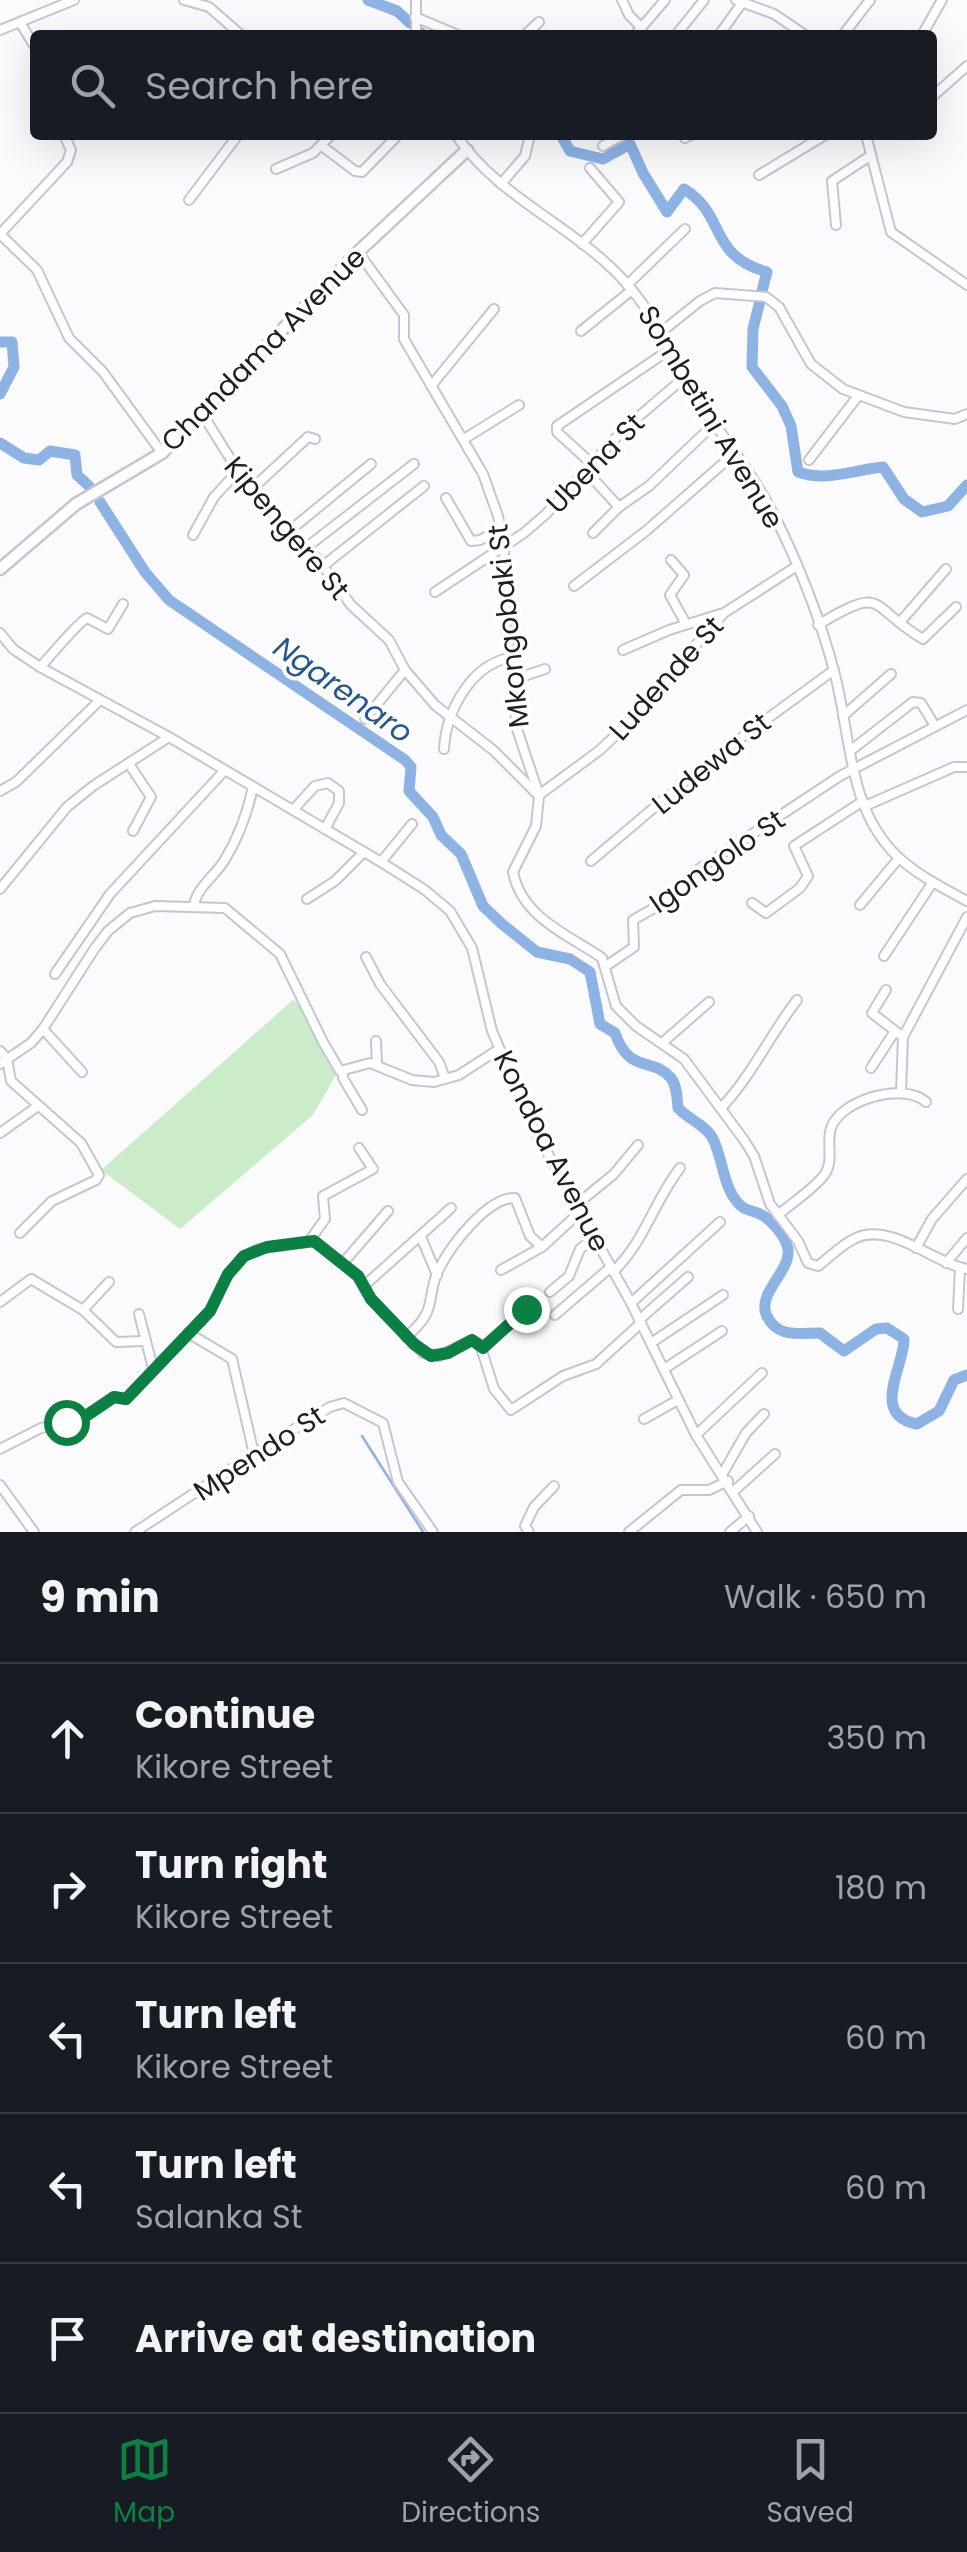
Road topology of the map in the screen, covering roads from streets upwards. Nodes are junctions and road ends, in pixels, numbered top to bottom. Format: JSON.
{"nodes":[{"id":1,"x":74,"y":0,"type":"edge"},
{"id":2,"x":184,"y":0,"type":"edge"},
{"id":3,"x":416,"y":0,"type":"edge"},
{"id":4,"x":622,"y":0,"type":"edge"},
{"id":5,"x":665,"y":0,"type":"edge"},
{"id":6,"x":704,"y":0,"type":"edge"},
{"id":7,"x":766,"y":0,"type":"edge"},
{"id":8,"x":870,"y":0,"type":"edge"},
{"id":9,"x":942,"y":0,"type":"edge"},
{"id":10,"x":740,"y":1,"type":"edge"},
{"id":11,"x":50,"y":4,"type":"edge"},
{"id":12,"x":759,"y":9,"type":"junction"},
{"id":13,"x":415,"y":17,"type":"junction"},
{"id":14,"x":539,"y":22,"type":"dead end"},
{"id":15,"x":788,"y":23,"type":"junction"},
{"id":16,"x":22,"y":24,"type":"junction"},
{"id":17,"x":0,"y":30,"type":"edge"},
{"id":18,"x":236,"y":30,"type":"edge"},
{"id":19,"x":416,"y":30,"type":"edge"},
{"id":20,"x":446,"y":30,"type":"edge"},
{"id":21,"x":530,"y":30,"type":"edge"},
{"id":22,"x":637,"y":30,"type":"edge"},
{"id":23,"x":639,"y":30,"type":"edge"},
{"id":24,"x":680,"y":30,"type":"edge"},
{"id":25,"x":722,"y":30,"type":"edge"},
{"id":26,"x":783,"y":30,"type":"edge"},
{"id":27,"x":798,"y":30,"type":"edge"},
{"id":28,"x":846,"y":30,"type":"edge"},
{"id":29,"x":925,"y":30,"type":"edge"},
{"id":30,"x":30,"y":38,"type":"edge"},
{"id":31,"x":967,"y":66,"type":"edge"},
{"id":32,"x":937,"y":92,"type":"edge"},
{"id":33,"x":66,"y":140,"type":"edge"},
{"id":34,"x":234,"y":140,"type":"edge"},
{"id":35,"x":327,"y":140,"type":"edge"},
{"id":36,"x":393,"y":140,"type":"edge"},
{"id":37,"x":460,"y":140,"type":"edge"},
{"id":38,"x":529,"y":140,"type":"edge"},
{"id":39,"x":613,"y":140,"type":"edge"},
{"id":40,"x":817,"y":140,"type":"edge"},
{"id":41,"x":867,"y":140,"type":"edge"},
{"id":42,"x":322,"y":146,"type":"junction"},
{"id":43,"x":602,"y":146,"type":"dead end"},
{"id":44,"x":467,"y":150,"type":"junction"},
{"id":45,"x":870,"y":156,"type":"junction"},
{"id":46,"x":590,"y":168,"type":"dead end"},
{"id":47,"x":276,"y":169,"type":"dead end"},
{"id":48,"x":759,"y":175,"type":"dead end"},
{"id":49,"x":501,"y":184,"type":"junction"},
{"id":50,"x":189,"y":200,"type":"dead end"},
{"id":51,"x":836,"y":224,"type":"dead end"},
{"id":52,"x":685,"y":229,"type":"dead end"},
{"id":53,"x":0,"y":234,"type":"edge"},
{"id":54,"x":582,"y":244,"type":"junction"},
{"id":55,"x":358,"y":252,"type":"junction"},
{"id":56,"x":967,"y":285,"type":"edge"},
{"id":57,"x":630,"y":287,"type":"junction"},
{"id":58,"x":494,"y":308,"type":"dead end"},
{"id":59,"x":581,"y":331,"type":"dead end"},
{"id":60,"x":660,"y":333,"type":"junction"},
{"id":61,"x":669,"y":350,"type":"junction"},
{"id":62,"x":685,"y":377,"type":"junction"},
{"id":63,"x":432,"y":386,"type":"junction"},
{"id":64,"x":858,"y":396,"type":"junction"},
{"id":65,"x":519,"y":405,"type":"dead end"},
{"id":66,"x":967,"y":414,"type":"edge"},
{"id":67,"x":202,"y":415,"type":"junction"},
{"id":68,"x":714,"y":424,"type":"junction"},
{"id":69,"x":315,"y":438,"type":"dead end"},
{"id":70,"x":464,"y":439,"type":"junction"},
{"id":71,"x":735,"y":453,"type":"junction"},
{"id":72,"x":162,"y":454,"type":"junction"},
{"id":73,"x":808,"y":460,"type":"dead end"},
{"id":74,"x":371,"y":464,"type":"dead end"},
{"id":75,"x":414,"y":464,"type":"dead end"},
{"id":76,"x":589,"y":468,"type":"junction"},
{"id":77,"x":238,"y":470,"type":"junction"},
{"id":78,"x":424,"y":486,"type":"dead end"},
{"id":79,"x":254,"y":487,"type":"junction"},
{"id":80,"x":446,"y":498,"type":"dead end"},
{"id":81,"x":620,"y":507,"type":"junction"},
{"id":82,"x":501,"y":529,"type":"junction"},
{"id":83,"x":288,"y":532,"type":"junction"},
{"id":84,"x":593,"y":533,"type":"dead end"},
{"id":85,"x":193,"y":535,"type":"dead end"},
{"id":86,"x":307,"y":548,"type":"junction"},
{"id":87,"x":504,"y":549,"type":"junction"},
{"id":88,"x":671,"y":560,"type":"dead end"},
{"id":89,"x":323,"y":566,"type":"junction"},
{"id":90,"x":796,"y":566,"type":"junction"},
{"id":91,"x":0,"y":569,"type":"edge"},
{"id":92,"x":946,"y":569,"type":"dead end"},
{"id":93,"x":574,"y":586,"type":"dead end"},
{"id":94,"x":434,"y":592,"type":"dead end"},
{"id":95,"x":123,"y":604,"type":"dead end"},
{"id":96,"x":956,"y":607,"type":"dead end"},
{"id":97,"x":724,"y":613,"type":"junction"},
{"id":98,"x":901,"y":620,"type":"junction"},
{"id":99,"x":686,"y":624,"type":"junction"},
{"id":100,"x":818,"y":625,"type":"junction"},
{"id":101,"x":0,"y":633,"type":"edge"},
{"id":102,"x":622,"y":650,"type":"dead end"},
{"id":103,"x":508,"y":658,"type":"junction"},
{"id":104,"x":40,"y":668,"type":"junction"},
{"id":105,"x":545,"y":668,"type":"dead end"},
{"id":106,"x":406,"y":670,"type":"junction"},
{"id":107,"x":834,"y":670,"type":"junction"},
{"id":108,"x":890,"y":674,"type":"dead end"},
{"id":109,"x":512,"y":680,"type":"junction"},
{"id":110,"x":100,"y":700,"type":"junction"},
{"id":111,"x":967,"y":710,"type":"edge"},
{"id":112,"x":844,"y":716,"type":"junction"},
{"id":113,"x":365,"y":718,"type":"dead end"},
{"id":114,"x":450,"y":718,"type":"junction"},
{"id":115,"x":934,"y":726,"type":"junction"},
{"id":116,"x":170,"y":737,"type":"junction"},
{"id":117,"x":444,"y":750,"type":"dead end"},
{"id":118,"x":850,"y":750,"type":"junction"},
{"id":119,"x":129,"y":764,"type":"junction"},
{"id":120,"x":967,"y":767,"type":"edge"},
{"id":121,"x":853,"y":769,"type":"junction"},
{"id":122,"x":226,"y":770,"type":"junction"},
{"id":123,"x":253,"y":787,"type":"junction"},
{"id":124,"x":0,"y":791,"type":"edge"},
{"id":125,"x":539,"y":795,"type":"junction"},
{"id":126,"x":864,"y":803,"type":"junction"},
{"id":127,"x":292,"y":810,"type":"junction"},
{"id":128,"x":412,"y":824,"type":"dead end"},
{"id":129,"x":325,"y":829,"type":"junction"},
{"id":130,"x":133,"y":831,"type":"dead end"},
{"id":131,"x":364,"y":852,"type":"junction"},
{"id":132,"x":900,"y":858,"type":"junction"},
{"id":133,"x":590,"y":861,"type":"dead end"},
{"id":134,"x":381,"y":862,"type":"junction"},
{"id":135,"x":933,"y":882,"type":"junction"},
{"id":136,"x":0,"y":889,"type":"edge"},
{"id":137,"x":307,"y":899,"type":"dead end"},
{"id":138,"x":967,"y":901,"type":"edge"},
{"id":139,"x":752,"y":903,"type":"dead end"},
{"id":140,"x":860,"y":905,"type":"dead end"},
{"id":141,"x":194,"y":907,"type":"junction"},
{"id":142,"x":967,"y":917,"type":"edge"},
{"id":143,"x":366,"y":956,"type":"dead end"},
{"id":144,"x":884,"y":956,"type":"dead end"},
{"id":145,"x":61,"y":964,"type":"junction"},
{"id":146,"x":606,"y":966,"type":"junction"},
{"id":147,"x":54,"y":974,"type":"dead end"},
{"id":148,"x":78,"y":975,"type":"junction"},
{"id":149,"x":886,"y":990,"type":"dead end"},
{"id":150,"x":797,"y":1000,"type":"dead end"},
{"id":151,"x":709,"y":1002,"type":"dead end"},
{"id":152,"x":43,"y":1028,"type":"junction"},
{"id":153,"x":899,"y":1034,"type":"junction"},
{"id":154,"x":376,"y":1042,"type":"dead end"},
{"id":155,"x":662,"y":1043,"type":"junction"},
{"id":156,"x":499,"y":1049,"type":"junction"},
{"id":157,"x":0,"y":1051,"type":"edge"},
{"id":158,"x":4,"y":1061,"type":"edge"},
{"id":159,"x":376,"y":1064,"type":"junction"},
{"id":160,"x":871,"y":1068,"type":"dead end"},
{"id":161,"x":82,"y":1072,"type":"dead end"},
{"id":162,"x":343,"y":1072,"type":"junction"},
{"id":163,"x":445,"y":1078,"type":"junction"},
{"id":164,"x":901,"y":1092,"type":"junction"},
{"id":165,"x":926,"y":1102,"type":"dead end"},
{"id":166,"x":38,"y":1106,"type":"junction"},
{"id":167,"x":722,"y":1108,"type":"junction"},
{"id":168,"x":362,"y":1110,"type":"dead end"},
{"id":169,"x":0,"y":1133,"type":"edge"},
{"id":170,"x":638,"y":1146,"type":"dead end"},
{"id":171,"x":360,"y":1148,"type":"dead end"},
{"id":172,"x":680,"y":1168,"type":"dead end"},
{"id":173,"x":967,"y":1179,"type":"edge"},
{"id":174,"x":451,"y":1208,"type":"dead end"},
{"id":175,"x":578,"y":1209,"type":"junction"},
{"id":176,"x":388,"y":1211,"type":"dead end"},
{"id":177,"x":778,"y":1214,"type":"junction"},
{"id":178,"x":720,"y":1222,"type":"dead end"},
{"id":179,"x":20,"y":1234,"type":"dead end"},
{"id":180,"x":421,"y":1237,"type":"junction"},
{"id":181,"x":594,"y":1238,"type":"junction"},
{"id":182,"x":967,"y":1238,"type":"edge"},
{"id":183,"x":310,"y":1240,"type":"junction"},
{"id":184,"x":542,"y":1247,"type":"junction"},
{"id":185,"x":916,"y":1248,"type":"junction"},
{"id":186,"x":343,"y":1263,"type":"junction"},
{"id":187,"x":946,"y":1263,"type":"junction"},
{"id":188,"x":964,"y":1268,"type":"edge"},
{"id":189,"x":501,"y":1270,"type":"dead end"},
{"id":190,"x":612,"y":1270,"type":"junction"},
{"id":191,"x":437,"y":1275,"type":"junction"},
{"id":192,"x":688,"y":1277,"type":"dead end"},
{"id":193,"x":109,"y":1282,"type":"dead end"},
{"id":194,"x":364,"y":1285,"type":"junction"},
{"id":195,"x":550,"y":1292,"type":"dead end"},
{"id":196,"x":722,"y":1296,"type":"dead end"},
{"id":197,"x":0,"y":1302,"type":"edge"},
{"id":198,"x":535,"y":1302,"type":"dead end"},
{"id":199,"x":630,"y":1302,"type":"junction"},
{"id":200,"x":958,"y":1308,"type":"dead end"},
{"id":201,"x":83,"y":1310,"type":"junction"},
{"id":202,"x":139,"y":1314,"type":"dead end"},
{"id":203,"x":555,"y":1314,"type":"dead end"},
{"id":204,"x":640,"y":1322,"type":"junction"},
{"id":205,"x":722,"y":1331,"type":"dead end"},
{"id":206,"x":188,"y":1333,"type":"junction"},
{"id":207,"x":406,"y":1338,"type":"junction"},
{"id":208,"x":144,"y":1341,"type":"junction"},
{"id":209,"x":650,"y":1343,"type":"junction"},
{"id":210,"x":483,"y":1348,"type":"junction"},
{"id":211,"x":153,"y":1368,"type":"junction"},
{"id":212,"x":664,"y":1369,"type":"junction"},
{"id":213,"x":762,"y":1373,"type":"dead end"},
{"id":214,"x":678,"y":1400,"type":"junction"},
{"id":215,"x":764,"y":1414,"type":"dead end"},
{"id":216,"x":644,"y":1420,"type":"dead end"},
{"id":217,"x":696,"y":1435,"type":"junction"},
{"id":218,"x":0,"y":1449,"type":"edge"},
{"id":219,"x":254,"y":1454,"type":"junction"},
{"id":220,"x":775,"y":1454,"type":"dead end"},
{"id":221,"x":725,"y":1477,"type":"junction"},
{"id":222,"x":0,"y":1485,"type":"edge"},
{"id":223,"x":554,"y":1486,"type":"dead end"},
{"id":224,"x":734,"y":1491,"type":"junction"},
{"id":225,"x":749,"y":1516,"type":"junction"},
{"id":226,"x":32,"y":1529,"type":"edge"},
{"id":227,"x":20,"y":1532,"type":"edge"},
{"id":228,"x":136,"y":1532,"type":"edge"},
{"id":229,"x":433,"y":1532,"type":"edge"},
{"id":230,"x":529,"y":1532,"type":"edge"},
{"id":231,"x":629,"y":1532,"type":"edge"},
{"id":232,"x":730,"y":1532,"type":"edge"},
{"id":233,"x":757,"y":1532,"type":"edge"}],
"edges":[{"from":1,"to":11,"type":"street"},
{"from":2,"to":18,"type":"street"},
{"from":3,"to":13,"type":"street"},
{"from":4,"to":22,"type":"street"},
{"from":5,"to":23,"type":"street"},
{"from":6,"to":24,"type":"street"},
{"from":7,"to":12,"type":"street"},
{"from":8,"to":28,"type":"street"},
{"from":9,"to":29,"type":"street"},
{"from":10,"to":12,"type":"street"},
{"from":10,"to":25,"type":"street"},
{"from":11,"to":16,"type":"street"},
{"from":12,"to":15,"type":"street"},
{"from":13,"to":19,"type":"street"},
{"from":13,"to":20,"type":"street"},
{"from":14,"to":21,"type":"street"},
{"from":15,"to":26,"type":"street"},
{"from":15,"to":27,"type":"street"},
{"from":16,"to":17,"type":"street"},
{"from":16,"to":30,"type":"street"},
{"from":31,"to":32,"type":"street"},
{"from":33,"to":53,"type":"street"},
{"from":34,"to":50,"type":"street"},
{"from":35,"to":42,"type":"street"},
{"from":36,"to":42,"type":"street"},
{"from":37,"to":44,"type":"street","name":"Sombetini Avenue"},
{"from":38,"to":49,"type":"street"},
{"from":39,"to":43,"type":"street"},
{"from":40,"to":48,"type":"street"},
{"from":41,"to":45,"type":"street"},
{"from":42,"to":47,"type":"street"},
{"from":44,"to":49,"type":"street","name":"Sombetini Avenue"},
{"from":44,"to":55,"type":"street","name":"Chandama Avenue"},
{"from":45,"to":51,"type":"street"},
{"from":45,"to":56,"type":"street"},
{"from":46,"to":54,"type":"street"},
{"from":49,"to":54,"type":"street","name":"Sombetini Avenue"},
{"from":52,"to":57,"type":"street"},
{"from":53,"to":72,"type":"street"},
{"from":54,"to":57,"type":"street","name":"Sombetini Avenue"},
{"from":55,"to":63,"type":"street","name":"Mkongobaki St"},
{"from":55,"to":67,"type":"street","name":"Chandama Avenue"},
{"from":57,"to":59,"type":"street"},
{"from":57,"to":60,"type":"street","name":"Sombetini Avenue"},
{"from":58,"to":63,"type":"street"},
{"from":60,"to":61,"type":"street","name":"Sombetini Avenue"},
{"from":60,"to":64,"type":"street"},
{"from":61,"to":62,"type":"street","name":"Sombetini Avenue"},
{"from":61,"to":76,"type":"street"},
{"from":62,"to":68,"type":"street","name":"Sombetini Avenue"},
{"from":62,"to":76,"type":"street","name":"Ubena St"},
{"from":63,"to":70,"type":"street","name":"Mkongobaki St"},
{"from":64,"to":66,"type":"street"},
{"from":64,"to":73,"type":"street"},
{"from":65,"to":70,"type":"street"},
{"from":67,"to":72,"type":"street","name":"Chandama Avenue"},
{"from":67,"to":77,"type":"street","name":"Kipengere St"},
{"from":68,"to":71,"type":"street","name":"Sombetini Avenue"},
{"from":68,"to":81,"type":"street"},
{"from":69,"to":79,"type":"street"},
{"from":70,"to":82,"type":"street","name":"Mkongobaki St"},
{"from":71,"to":90,"type":"street","name":"Sombetini Avenue"},
{"from":71,"to":93,"type":"street"},
{"from":72,"to":91,"type":"street","name":"Chandama Avenue"},
{"from":74,"to":83,"type":"street"},
{"from":75,"to":86,"type":"street"},
{"from":76,"to":81,"type":"street"},
{"from":76,"to":87,"type":"street","name":"Ubena St"},
{"from":77,"to":79,"type":"street","name":"Kipengere St"},
{"from":77,"to":85,"type":"street"},
{"from":78,"to":89,"type":"street"},
{"from":79,"to":83,"type":"street","name":"Kipengere St"},
{"from":80,"to":82,"type":"street"},
{"from":81,"to":84,"type":"street"},
{"from":82,"to":87,"type":"street","name":"Mkongobaki St"},
{"from":83,"to":86,"type":"street","name":"Kipengere St"},
{"from":86,"to":89,"type":"street","name":"Kipengere St"},
{"from":87,"to":94,"type":"street","name":"Ubena St"},
{"from":87,"to":103,"type":"street","name":"Mkongobaki St"},
{"from":88,"to":99,"type":"street"},
{"from":89,"to":106,"type":"street","name":"Kipengere St"},
{"from":90,"to":97,"type":"street","name":"Ludende St"},
{"from":90,"to":100,"type":"street","name":"Sombetini Avenue"},
{"from":92,"to":98,"type":"street"},
{"from":95,"to":104,"type":"street"},
{"from":96,"to":98,"type":"street"},
{"from":97,"to":99,"type":"street"},
{"from":97,"to":125,"type":"street","name":"Ludende St"},
{"from":98,"to":100,"type":"street"},
{"from":99,"to":102,"type":"street"},
{"from":100,"to":107,"type":"street","name":"Sombetini Avenue"},
{"from":101,"to":104,"type":"street","name":"Kondoa Avenue"},
{"from":103,"to":109,"type":"street","name":"Mkongobaki St"},
{"from":103,"to":114,"type":"street"},
{"from":104,"to":110,"type":"street","name":"Kondoa Avenue"},
{"from":105,"to":109,"type":"street"},
{"from":106,"to":113,"type":"street"},
{"from":106,"to":114,"type":"street","name":"Kipengere St"},
{"from":107,"to":112,"type":"street","name":"Sombetini Avenue"},
{"from":107,"to":133,"type":"street","name":"Ludewa St"},
{"from":108,"to":112,"type":"street"},
{"from":109,"to":125,"type":"street","name":"Mkongobaki St"},
{"from":110,"to":116,"type":"street","name":"Kondoa Avenue"},
{"from":110,"to":124,"type":"street"},
{"from":111,"to":115,"type":"street"},
{"from":112,"to":118,"type":"street","name":"Sombetini Avenue"},
{"from":114,"to":117,"type":"street"},
{"from":114,"to":125,"type":"street","name":"Kipengere St"},
{"from":115,"to":118,"type":"street"},
{"from":115,"to":121,"type":"street"},
{"from":116,"to":119,"type":"street"},
{"from":116,"to":122,"type":"street","name":"Kondoa Avenue"},
{"from":118,"to":121,"type":"street","name":"Sombetini Avenue"},
{"from":119,"to":130,"type":"street"},
{"from":119,"to":136,"type":"street"},
{"from":120,"to":126,"type":"street"},
{"from":121,"to":126,"type":"street","name":"Sombetini Avenue"},
{"from":121,"to":146,"type":"street","name":"Igongolo St"},
{"from":122,"to":123,"type":"street","name":"Kondoa Avenue"},
{"from":122,"to":145,"type":"street"},
{"from":123,"to":127,"type":"street","name":"Kondoa Avenue"},
{"from":123,"to":141,"type":"street"},
{"from":125,"to":146,"type":"street"},
{"from":126,"to":132,"type":"street","name":"Sombetini Avenue"},
{"from":126,"to":139,"type":"street"},
{"from":127,"to":129,"type":"street","name":"Kondoa Avenue"},
{"from":127,"to":129,"type":"street"},
{"from":128,"to":134,"type":"street"},
{"from":129,"to":131,"type":"street","name":"Kondoa Avenue"},
{"from":131,"to":134,"type":"street","name":"Kondoa Avenue"},
{"from":131,"to":137,"type":"street"},
{"from":132,"to":135,"type":"street","name":"Sombetini Avenue"},
{"from":132,"to":140,"type":"street"},
{"from":134,"to":156,"type":"street","name":"Kondoa Avenue"},
{"from":135,"to":138,"type":"street","name":"Sombetini Avenue"},
{"from":135,"to":144,"type":"street"},
{"from":141,"to":148,"type":"street"},
{"from":141,"to":162,"type":"street"},
{"from":142,"to":153,"type":"street"},
{"from":143,"to":163,"type":"street"},
{"from":145,"to":147,"type":"street"},
{"from":145,"to":148,"type":"street"},
{"from":146,"to":155,"type":"street"},
{"from":148,"to":152,"type":"street"},
{"from":149,"to":153,"type":"street"},
{"from":150,"to":167,"type":"street"},
{"from":151,"to":155,"type":"street"},
{"from":152,"to":158,"type":"street"},
{"from":152,"to":161,"type":"street"},
{"from":153,"to":160,"type":"street"},
{"from":153,"to":164,"type":"street"},
{"from":154,"to":159,"type":"street"},
{"from":155,"to":167,"type":"street"},
{"from":156,"to":163,"type":"street"},
{"from":156,"to":175,"type":"street","name":"Kondoa Avenue"},
{"from":157,"to":158,"type":"street"},
{"from":158,"to":166,"type":"street"},
{"from":159,"to":162,"type":"street"},
{"from":159,"to":163,"type":"street"},
{"from":162,"to":168,"type":"street"},
{"from":164,"to":165,"type":"street"},
{"from":164,"to":177,"type":"street"},
{"from":166,"to":169,"type":"street"},
{"from":166,"to":179,"type":"street"},
{"from":167,"to":177,"type":"street"},
{"from":170,"to":175,"type":"street"},
{"from":171,"to":183,"type":"street"},
{"from":172,"to":190,"type":"street"},
{"from":173,"to":185,"type":"street"},
{"from":174,"to":180,"type":"street"},
{"from":175,"to":181,"type":"street","name":"Kondoa Avenue"},
{"from":175,"to":184,"type":"street"},
{"from":176,"to":186,"type":"street"},
{"from":177,"to":185,"type":"street"},
{"from":178,"to":199,"type":"street"},
{"from":180,"to":191,"type":"street"},
{"from":180,"to":194,"type":"street"},
{"from":181,"to":190,"type":"street","name":"Kondoa Avenue"},
{"from":181,"to":195,"type":"street"},
{"from":182,"to":187,"type":"street"},
{"from":183,"to":186,"type":"street"},
{"from":183,"to":206,"type":"street"},
{"from":184,"to":189,"type":"street"},
{"from":184,"to":191,"type":"street"},
{"from":185,"to":187,"type":"street"},
{"from":186,"to":194,"type":"street"},
{"from":187,"to":188,"type":"street"},
{"from":188,"to":200,"type":"street"},
{"from":190,"to":199,"type":"street","name":"Kondoa Avenue"},
{"from":190,"to":203,"type":"street"},
{"from":191,"to":207,"type":"street"},
{"from":192,"to":204,"type":"street"},
{"from":193,"to":201,"type":"street"},
{"from":194,"to":207,"type":"street"},
{"from":196,"to":209,"type":"street"},
{"from":197,"to":201,"type":"street"},
{"from":198,"to":210,"type":"street"},
{"from":199,"to":204,"type":"street","name":"Kondoa Avenue"},
{"from":201,"to":208,"type":"street"},
{"from":202,"to":208,"type":"street"},
{"from":204,"to":209,"type":"street","name":"Kondoa Avenue"},
{"from":204,"to":210,"type":"street"},
{"from":205,"to":212,"type":"street"},
{"from":206,"to":211,"type":"street"},
{"from":206,"to":219,"type":"street"},
{"from":207,"to":210,"type":"street"},
{"from":208,"to":211,"type":"street"},
{"from":209,"to":212,"type":"street","name":"Kondoa Avenue"},
{"from":211,"to":218,"type":"street"},
{"from":212,"to":214,"type":"street","name":"Kondoa Avenue"},
{"from":213,"to":217,"type":"street"},
{"from":214,"to":216,"type":"street"},
{"from":214,"to":217,"type":"street","name":"Kondoa Avenue"},
{"from":215,"to":221,"type":"street"},
{"from":217,"to":221,"type":"street","name":"Kondoa Avenue"},
{"from":219,"to":228,"type":"street","name":"Mpendo St"},
{"from":219,"to":229,"type":"street","name":"Mpendo St"},
{"from":220,"to":224,"type":"street"},
{"from":221,"to":224,"type":"street","name":"Kondoa Avenue"},
{"from":221,"to":231,"type":"street"},
{"from":222,"to":226,"type":"street"},
{"from":223,"to":230,"type":"street"},
{"from":224,"to":225,"type":"street","name":"Kondoa Avenue"},
{"from":225,"to":232,"type":"street"},
{"from":225,"to":233,"type":"street","name":"Kondoa Avenue"},
{"from":226,"to":227,"type":"street"}]}
